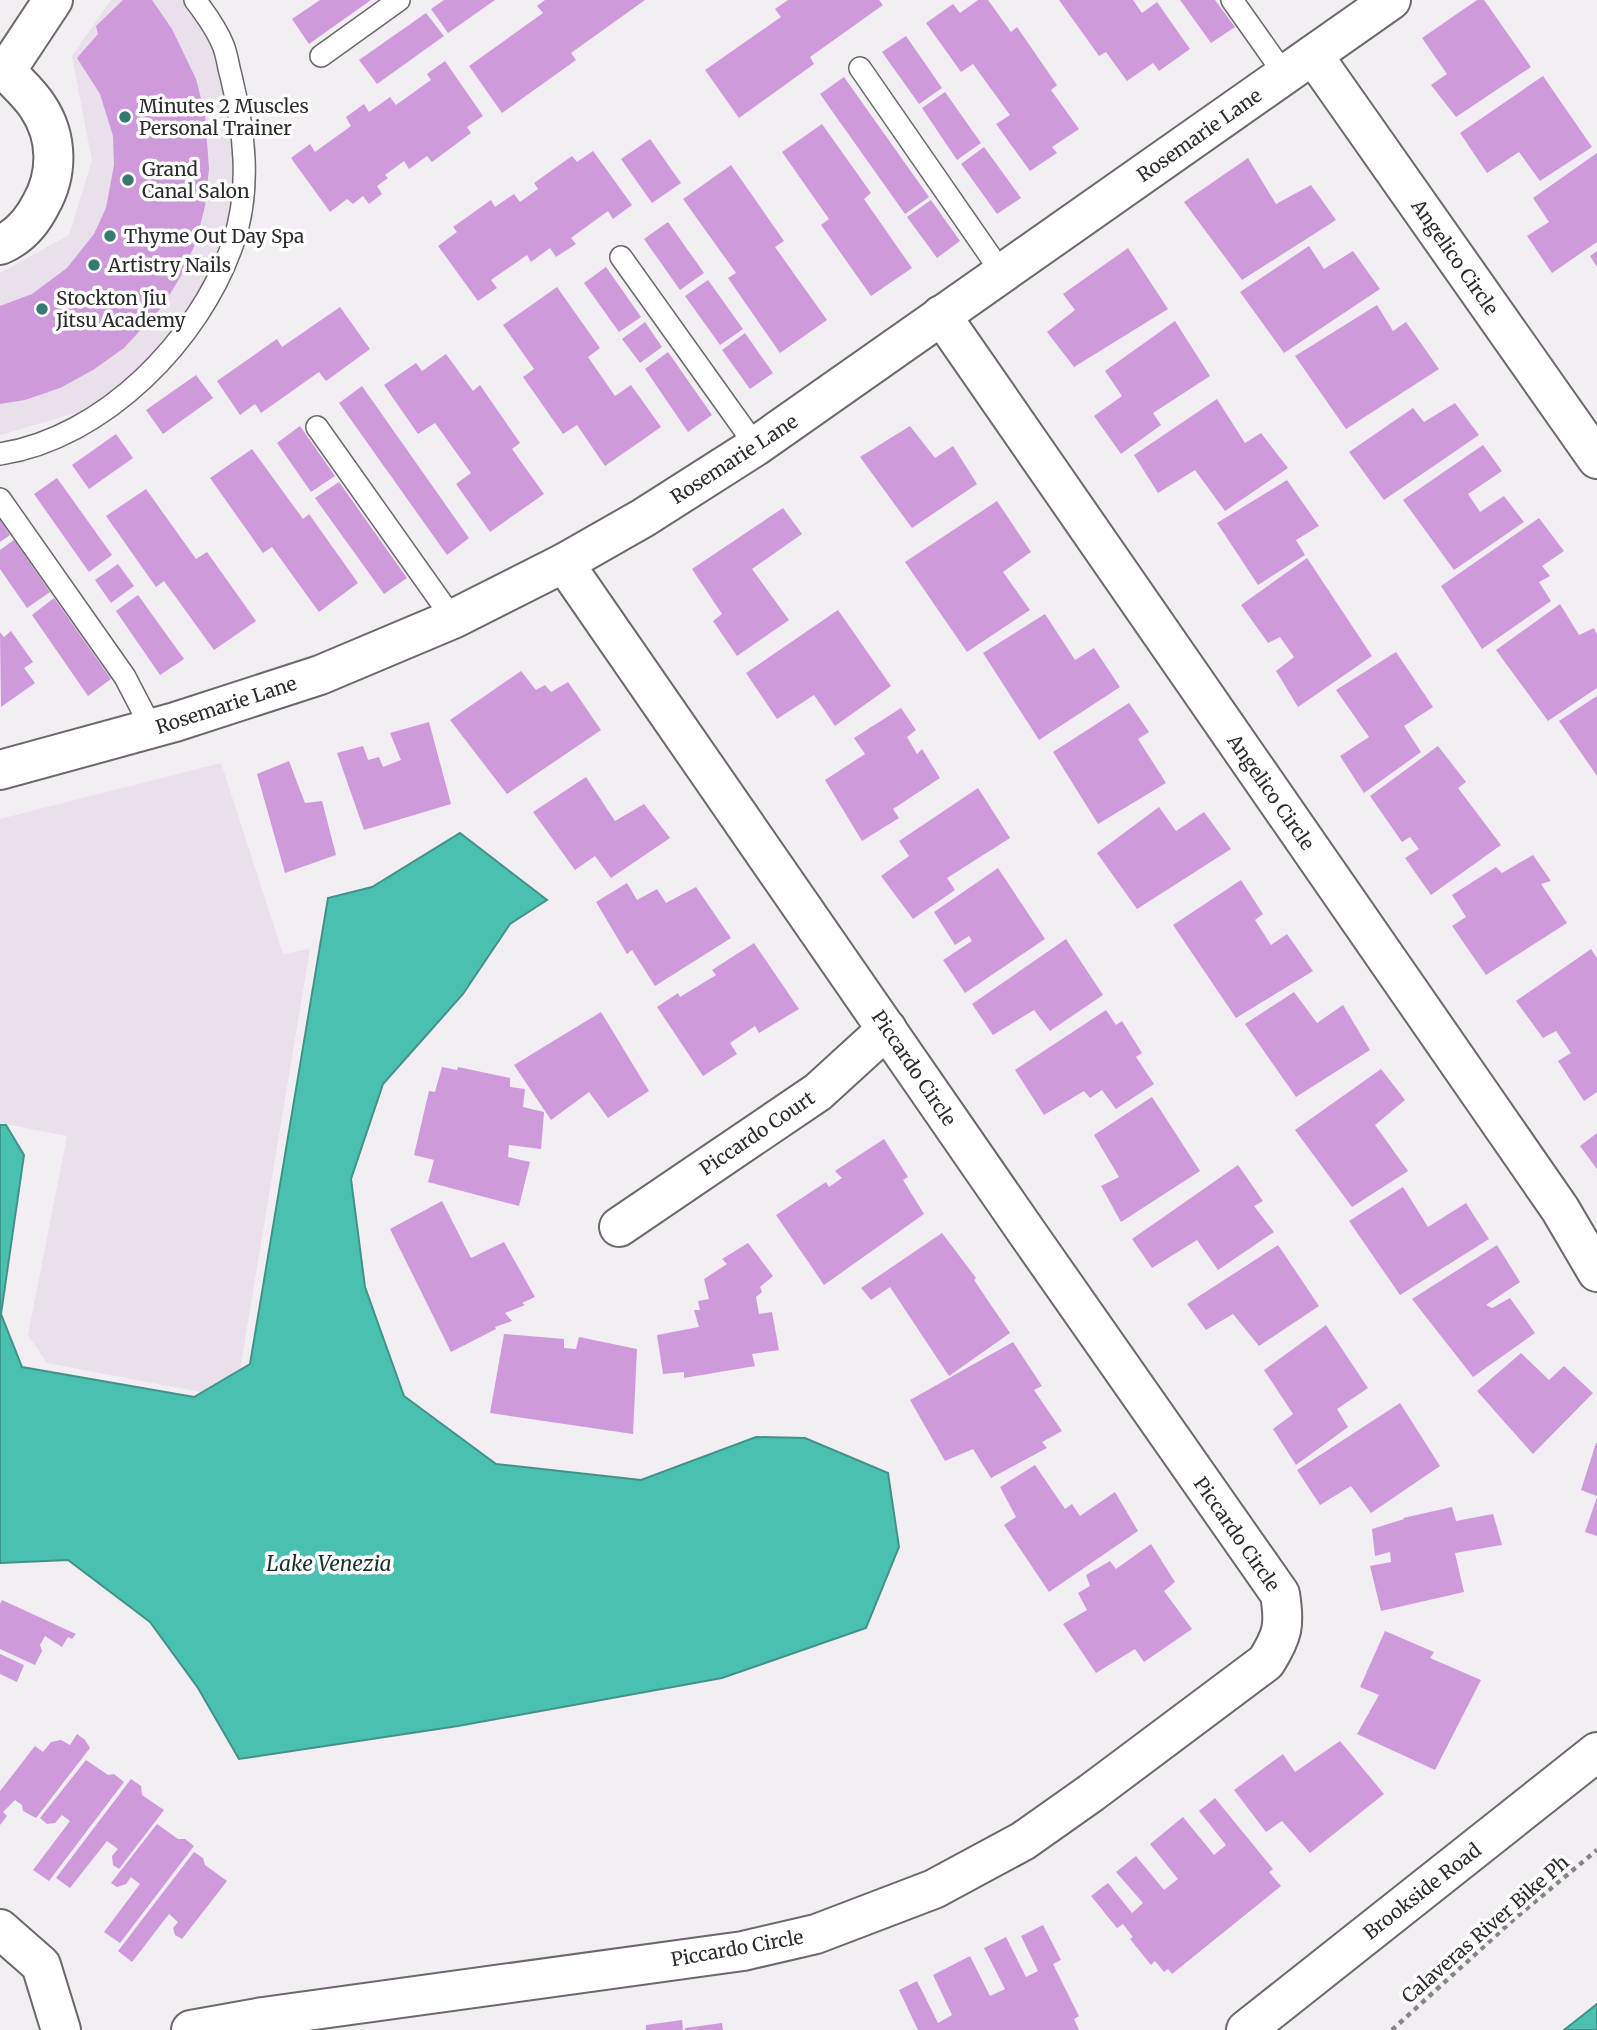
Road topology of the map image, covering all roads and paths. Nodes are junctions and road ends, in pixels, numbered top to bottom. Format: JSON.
{"nodes":[{"id":1,"x":52,"y":0,"type":"edge"},
{"id":2,"x":195,"y":0,"type":"edge"},
{"id":3,"x":398,"y":0,"type":"edge"},
{"id":4,"x":1232,"y":0,"type":"edge"},
{"id":5,"x":1391,"y":0,"type":"edge"},
{"id":6,"x":321,"y":56,"type":"dead end"},
{"id":7,"x":1299,"y":65,"type":"junction"},
{"id":8,"x":860,"y":68,"type":"dead end"},
{"id":9,"x":3,"y":71,"type":"edge"},
{"id":10,"x":0,"y":245,"type":"edge"},
{"id":11,"x":621,"y":257,"type":"dead end"},
{"id":12,"x":1002,"y":273,"type":"junction"},
{"id":13,"x":941,"y":316,"type":"junction"},
{"id":14,"x":317,"y":427,"type":"dead end"},
{"id":15,"x":756,"y":446,"type":"junction"},
{"id":16,"x":0,"y":454,"type":"edge"},
{"id":17,"x":1597,"y":459,"type":"edge"},
{"id":18,"x":0,"y":499,"type":"edge"},
{"id":19,"x":564,"y":563,"type":"junction"},
{"id":20,"x":453,"y":619,"type":"junction"},
{"id":21,"x":152,"y":729,"type":"junction"},
{"id":22,"x":0,"y":770,"type":"edge"},
{"id":23,"x":887,"y":1029,"type":"junction"},
{"id":24,"x":619,"y":1227,"type":"dead end"},
{"id":25,"x":1597,"y":1272,"type":"edge"},
{"id":26,"x":1597,"y":1752,"type":"edge"},
{"id":27,"x":1597,"y":1850,"type":"edge"},
{"id":28,"x":0,"y":1929,"type":"edge"},
{"id":29,"x":61,"y":2030,"type":"edge"},
{"id":30,"x":191,"y":2030,"type":"edge"},
{"id":31,"x":1246,"y":2030,"type":"edge"},
{"id":32,"x":1392,"y":2030,"type":"edge"}],
"edges":[{"from":1,"to":9,"type":"street"},
{"from":2,"to":16,"type":"lane"},
{"from":3,"to":6,"type":"lane"},
{"from":4,"to":7,"type":"lane"},
{"from":5,"to":7,"type":"street","name":"Rosemarie Lane"},
{"from":7,"to":12,"type":"street","name":"Rosemarie Lane"},
{"from":7,"to":17,"type":"street","name":"Angelico Circle"},
{"from":8,"to":12,"type":"lane"},
{"from":9,"to":10,"type":"street"},
{"from":11,"to":15,"type":"lane"},
{"from":12,"to":13,"type":"street","name":"Rosemarie Lane"},
{"from":13,"to":15,"type":"street","name":"Rosemarie Lane"},
{"from":13,"to":25,"type":"street","name":"Angelico Circle"},
{"from":14,"to":20,"type":"lane"},
{"from":15,"to":19,"type":"street","name":"Rosemarie Lane"},
{"from":18,"to":21,"type":"lane"},
{"from":19,"to":20,"type":"street","name":"Rosemarie Lane"},
{"from":19,"to":23,"type":"street","name":"Piccardo Circle"},
{"from":20,"to":21,"type":"street","name":"Rosemarie Lane"},
{"from":21,"to":22,"type":"street","name":"Rosemarie Lane"},
{"from":23,"to":24,"type":"street","name":"Piccardo Court"},
{"from":23,"to":30,"type":"street","name":"Piccardo Circle"},
{"from":26,"to":31,"type":"street","name":"Brookside Road"},
{"from":27,"to":32,"type":"path","name":"Calaveras River Bike Ph"},
{"from":28,"to":29,"type":"street"}]}
